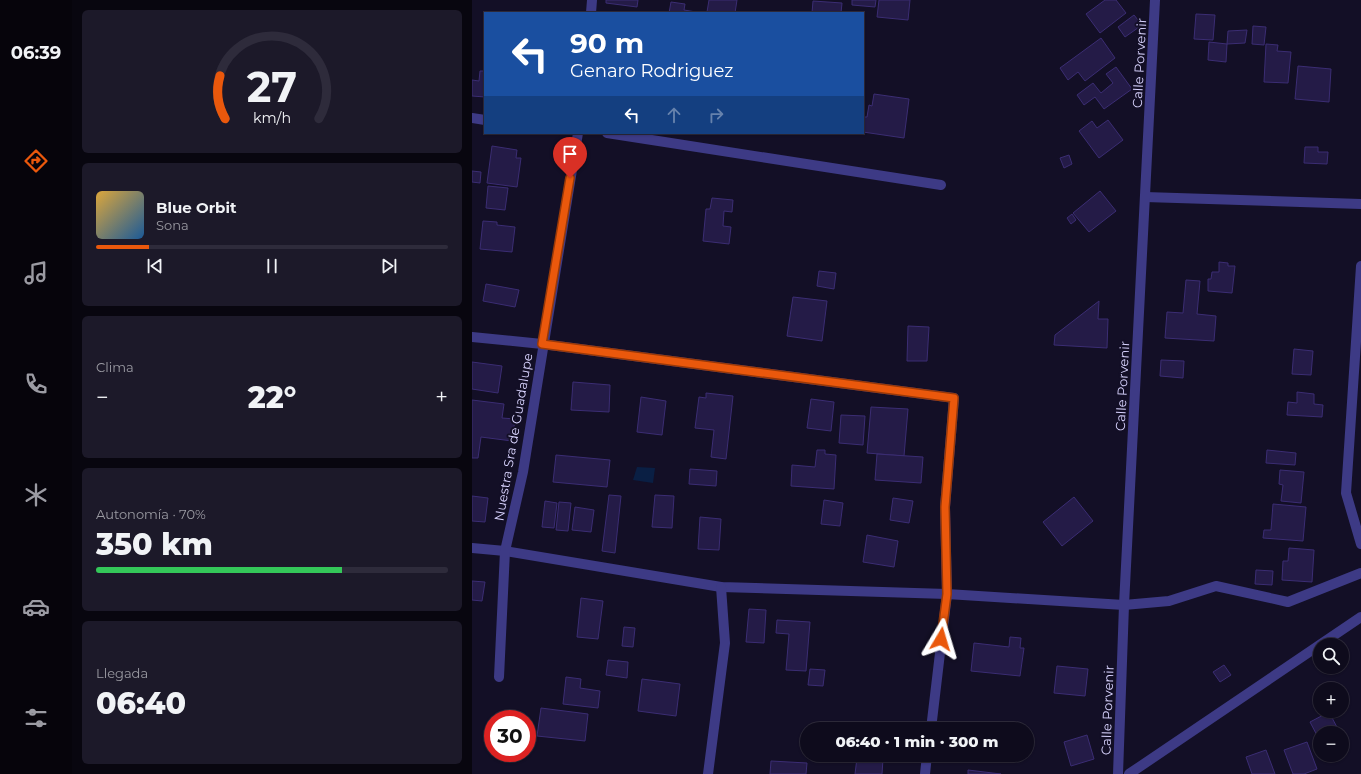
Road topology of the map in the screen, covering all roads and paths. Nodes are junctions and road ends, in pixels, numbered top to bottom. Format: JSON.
{"nodes":[{"id":1,"x":592,"y":0,"type":"edge"},
{"id":2,"x":1155,"y":0,"type":"edge"},
{"id":3,"x":591,"y":12,"type":"edge"},
{"id":4,"x":472,"y":118,"type":"edge"},
{"id":5,"x":484,"y":120,"type":"edge"},
{"id":6,"x":578,"y":134,"type":"edge"},
{"id":7,"x":613,"y":134,"type":"edge"},
{"id":8,"x":941,"y":185,"type":"dead end"},
{"id":9,"x":1145,"y":197,"type":"junction"},
{"id":10,"x":1361,"y":204,"type":"edge"},
{"id":11,"x":1361,"y":266,"type":"edge"},
{"id":12,"x":472,"y":337,"type":"edge"},
{"id":13,"x":542,"y":344,"type":"junction"},
{"id":14,"x":1361,"y":544,"type":"edge"},
{"id":15,"x":472,"y":548,"type":"edge"},
{"id":16,"x":505,"y":551,"type":"junction"},
{"id":17,"x":1361,"y":573,"type":"edge"},
{"id":18,"x":721,"y":587,"type":"junction"},
{"id":19,"x":947,"y":594,"type":"junction"},
{"id":20,"x":1124,"y":605,"type":"junction"},
{"id":21,"x":1361,"y":617,"type":"edge"},
{"id":22,"x":499,"y":676,"type":"dead end"},
{"id":23,"x":931,"y":722,"type":"edge"},
{"id":24,"x":926,"y":762,"type":"edge"},
{"id":25,"x":708,"y":774,"type":"edge"},
{"id":26,"x":925,"y":774,"type":"edge"},
{"id":27,"x":1118,"y":774,"type":"edge"},
{"id":28,"x":1129,"y":774,"type":"edge"}],
"edges":[{"from":1,"to":3,"type":"street"},
{"from":2,"to":9,"type":"street","name":"Calle Porvenir"},
{"from":4,"to":5,"type":"street"},
{"from":6,"to":13,"type":"street","name":"Nuestra Sra de Guadalupe"},
{"from":7,"to":8,"type":"street"},
{"from":9,"to":10,"type":"street"},
{"from":9,"to":20,"type":"street","name":"Calle Porvenir"},
{"from":11,"to":14,"type":"street"},
{"from":12,"to":13,"type":"street"},
{"from":13,"to":16,"type":"street","name":"Nuestra Sra de Guadalupe"},
{"from":13,"to":19,"type":"street"},
{"from":15,"to":16,"type":"street"},
{"from":16,"to":18,"type":"street"},
{"from":16,"to":22,"type":"street","name":"Nuestra Sra de Guadalupe"},
{"from":17,"to":20,"type":"street"},
{"from":18,"to":19,"type":"street"},
{"from":18,"to":25,"type":"street"},
{"from":19,"to":20,"type":"street"},
{"from":19,"to":23,"type":"street"},
{"from":20,"to":27,"type":"street","name":"Calle Porvenir"},
{"from":21,"to":28,"type":"street"},
{"from":24,"to":26,"type":"street"}]}
